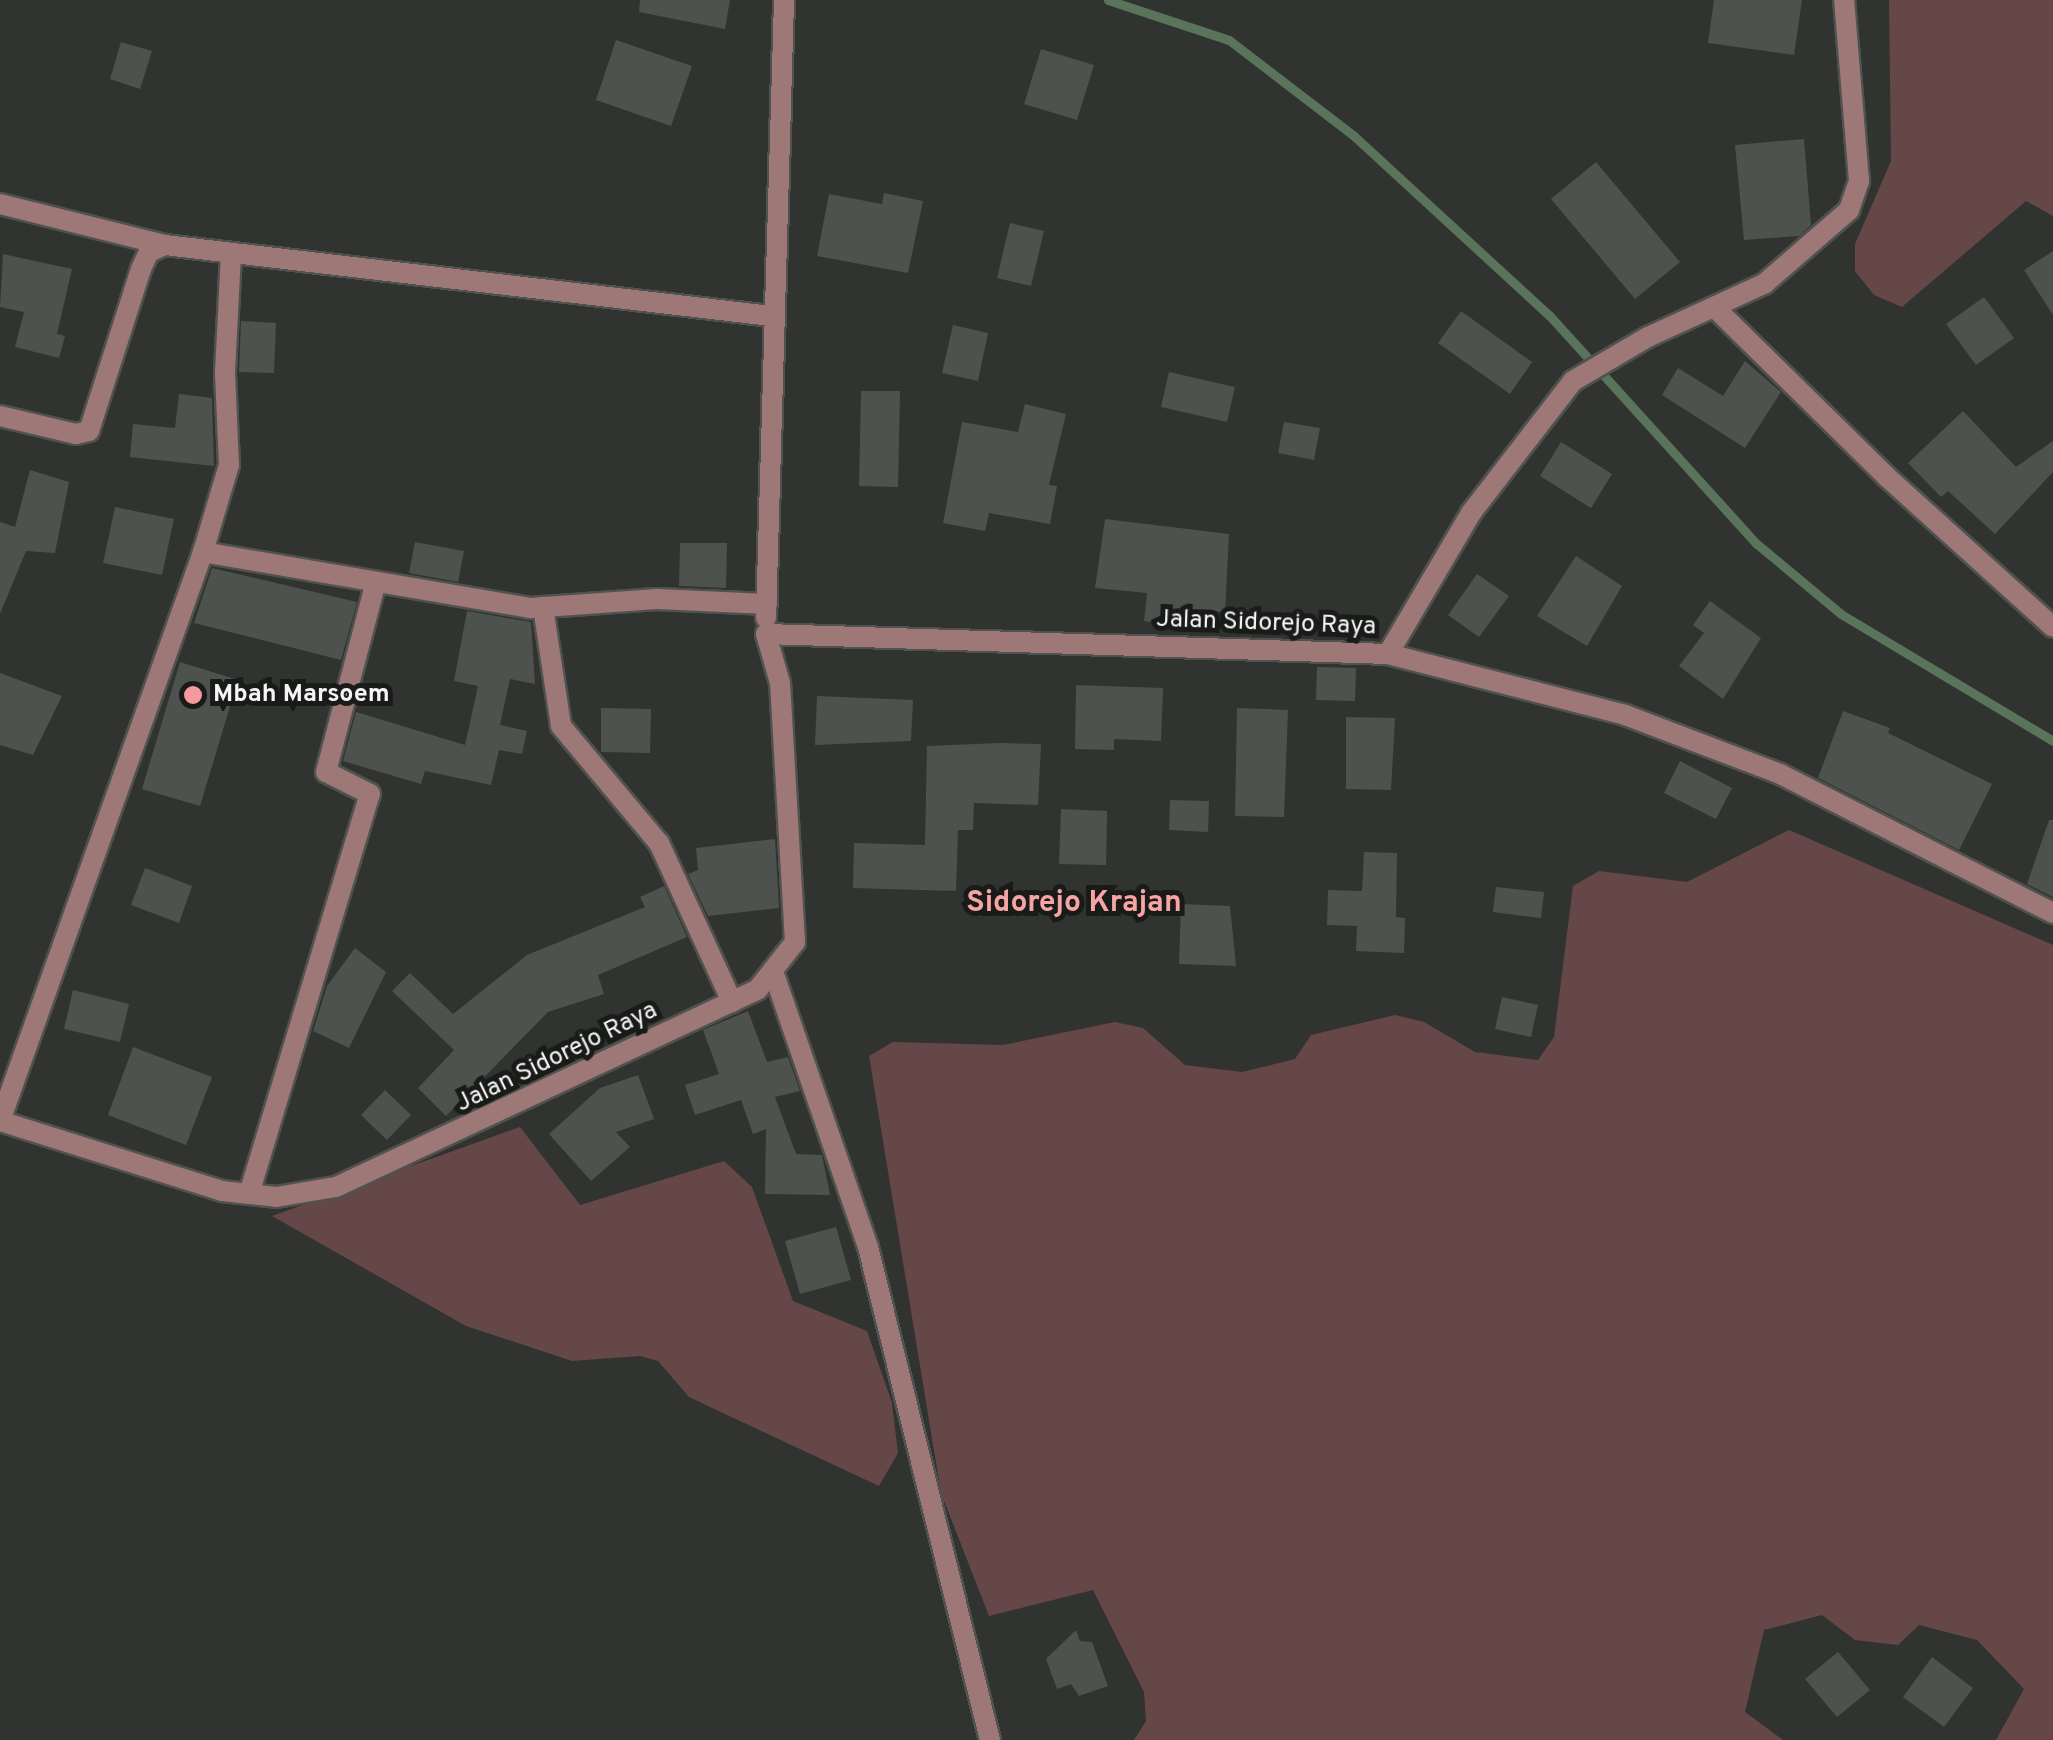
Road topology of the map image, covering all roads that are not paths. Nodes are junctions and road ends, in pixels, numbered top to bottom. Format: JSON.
{"nodes":[{"id":1,"x":1844,"y":0,"type":"edge"},
{"id":2,"x":784,"y":1,"type":"edge"},
{"id":3,"x":0,"y":204,"type":"edge"},
{"id":4,"x":165,"y":245,"type":"junction"},
{"id":5,"x":231,"y":254,"type":"junction"},
{"id":6,"x":1714,"y":306,"type":"junction"},
{"id":7,"x":771,"y":316,"type":"junction"},
{"id":8,"x":0,"y":416,"type":"edge"},
{"id":9,"x":204,"y":552,"type":"junction"},
{"id":10,"x":376,"y":582,"type":"junction"},
{"id":11,"x":766,"y":604,"type":"junction"},
{"id":12,"x":543,"y":606,"type":"junction"},
{"id":13,"x":2053,"y":628,"type":"edge"},
{"id":14,"x":776,"y":632,"type":"junction"},
{"id":15,"x":1388,"y":654,"type":"junction"},
{"id":16,"x":2053,"y":913,"type":"edge"},
{"id":17,"x":774,"y":974,"type":"junction"},
{"id":18,"x":732,"y":1002,"type":"junction"},
{"id":19,"x":0,"y":1121,"type":"edge"},
{"id":20,"x":249,"y":1194,"type":"junction"},
{"id":21,"x":990,"y":1740,"type":"edge"}],
"edges":[{"from":1,"to":6,"type":"street"},
{"from":2,"to":7,"type":"street","name":"Jalan Sidorejo Raya"},
{"from":3,"to":4,"type":"street"},
{"from":4,"to":5,"type":"street"},
{"from":4,"to":8,"type":"street"},
{"from":5,"to":7,"type":"street"},
{"from":5,"to":9,"type":"street"},
{"from":6,"to":13,"type":"street"},
{"from":6,"to":15,"type":"street","name":"Jalan Sidorejo Raya"},
{"from":7,"to":11,"type":"street","name":"Jalan Sidorejo Raya"},
{"from":9,"to":10,"type":"street"},
{"from":9,"to":19,"type":"street"},
{"from":10,"to":12,"type":"street"},
{"from":10,"to":20,"type":"street"},
{"from":11,"to":12,"type":"street"},
{"from":11,"to":14,"type":"street","name":"Jalan Sidorejo Raya"},
{"from":12,"to":18,"type":"street"},
{"from":14,"to":15,"type":"street","name":"Jalan Sidorejo Raya"},
{"from":14,"to":17,"type":"street","name":"Jalan Sidorejo Raya"},
{"from":15,"to":16,"type":"street"},
{"from":17,"to":18,"type":"street","name":"Jalan Sidorejo Raya"},
{"from":17,"to":21,"type":"street"},
{"from":18,"to":20,"type":"street","name":"Jalan Sidorejo Raya"},
{"from":19,"to":20,"type":"street","name":"Jalan Sidorejo Raya"}]}
